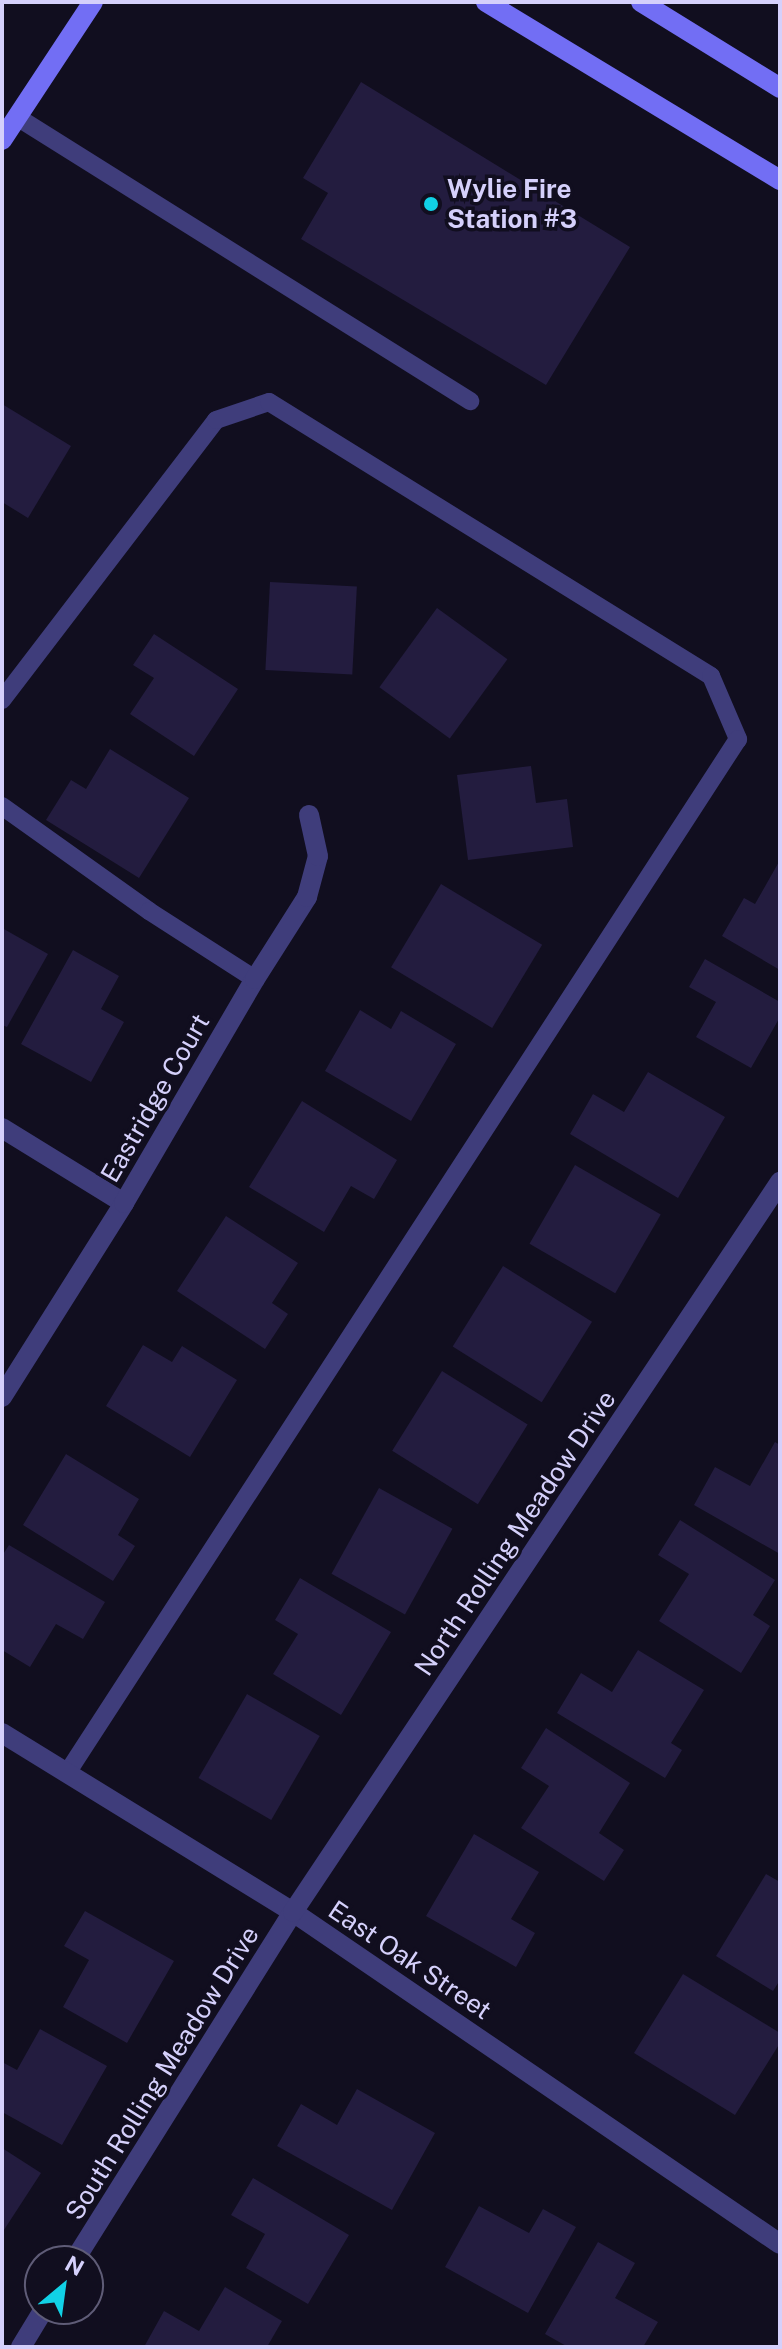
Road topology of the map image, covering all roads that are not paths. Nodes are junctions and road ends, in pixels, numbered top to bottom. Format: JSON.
{"nodes":[{"id":1,"x":93,"y":2,"type":"edge"},
{"id":2,"x":486,"y":2,"type":"edge"},
{"id":3,"x":641,"y":2,"type":"edge"},
{"id":4,"x":780,"y":88,"type":"edge"},
{"id":5,"x":17,"y":117,"type":"junction"},
{"id":6,"x":2,"y":140,"type":"edge"},
{"id":7,"x":780,"y":180,"type":"edge"},
{"id":8,"x":470,"y":401,"type":"dead end"},
{"id":9,"x":2,"y":700,"type":"edge"},
{"id":10,"x":2,"y":806,"type":"edge"},
{"id":11,"x":309,"y":815,"type":"dead end"},
{"id":12,"x":255,"y":979,"type":"junction"},
{"id":13,"x":2,"y":1128,"type":"edge"},
{"id":14,"x":780,"y":1182,"type":"edge"},
{"id":15,"x":124,"y":1203,"type":"junction"},
{"id":16,"x":2,"y":1397,"type":"edge"},
{"id":17,"x":2,"y":1733,"type":"edge"},
{"id":18,"x":67,"y":1773,"type":"junction"},
{"id":19,"x":293,"y":1912,"type":"junction"},
{"id":20,"x":777,"y":2235,"type":"edge"},
{"id":21,"x":84,"y":2245,"type":"edge"},
{"id":22,"x":34,"y":2325,"type":"edge"},
{"id":23,"x":21,"y":2347,"type":"edge"}],
"edges":[{"from":1,"to":5,"type":"main road"},
{"from":2,"to":7,"type":"main road"},
{"from":3,"to":4,"type":"main road"},
{"from":5,"to":6,"type":"main road"},
{"from":5,"to":8,"type":"lane"},
{"from":9,"to":18,"type":"lane"},
{"from":10,"to":12,"type":"lane"},
{"from":11,"to":12,"type":"street","name":"Eastridge Court"},
{"from":12,"to":15,"type":"street","name":"Eastridge Court"},
{"from":13,"to":15,"type":"street"},
{"from":14,"to":19,"type":"street","name":"North Rolling Meadow Drive"},
{"from":15,"to":16,"type":"street","name":"Eastridge Court"},
{"from":17,"to":18,"type":"street","name":"East Oak Street"},
{"from":18,"to":19,"type":"street","name":"East Oak Street"},
{"from":19,"to":20,"type":"street","name":"East Oak Street"},
{"from":19,"to":21,"type":"street","name":"South Rolling Meadow Drive"},
{"from":22,"to":23,"type":"street"}]}
